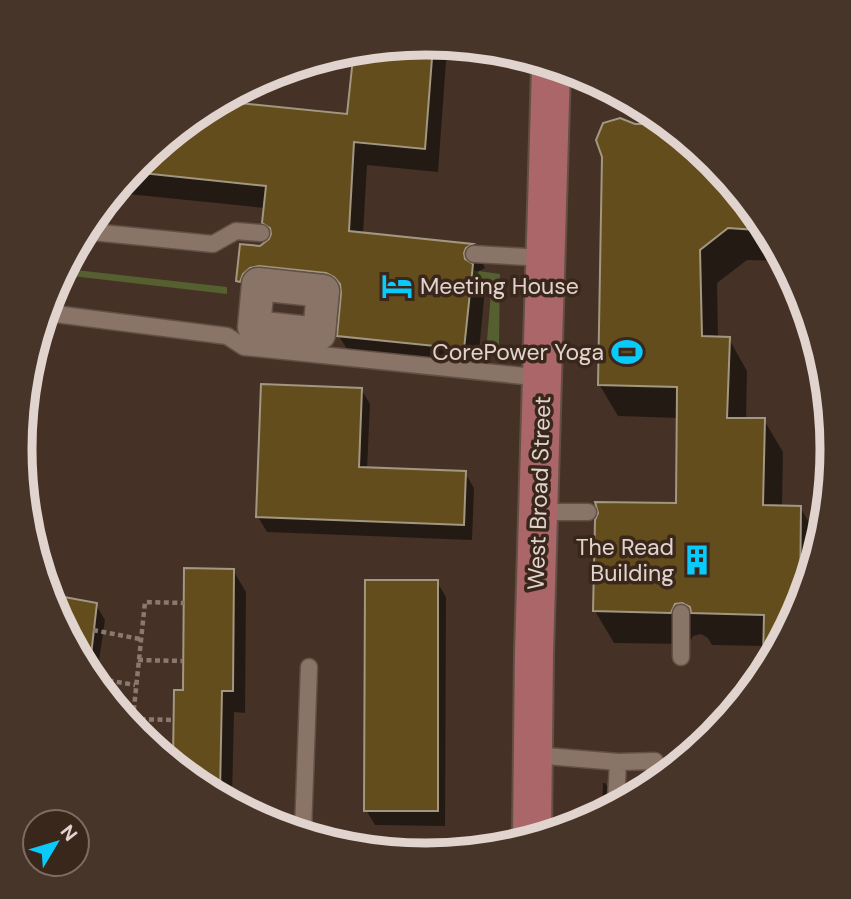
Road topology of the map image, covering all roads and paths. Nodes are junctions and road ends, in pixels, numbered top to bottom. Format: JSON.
{"nodes":[{"id":1,"x":551,"y":76,"type":"edge"},
{"id":2,"x":97,"y":232,"type":"edge"},
{"id":3,"x":261,"y":233,"type":"dead end"},
{"id":4,"x":474,"y":254,"type":"dead end"},
{"id":5,"x":546,"y":258,"type":"junction"},
{"id":6,"x":55,"y":314,"type":"edge"},
{"id":7,"x":543,"y":378,"type":"junction"},
{"id":8,"x":539,"y":512,"type":"junction"},
{"id":9,"x":588,"y":512,"type":"dead end"},
{"id":10,"x":184,"y":603,"type":"dead end"},
{"id":11,"x":681,"y":613,"type":"dead end"},
{"id":12,"x":93,"y":630,"type":"dead end"},
{"id":13,"x":140,"y":639,"type":"junction"},
{"id":14,"x":681,"y":657,"type":"dead end"},
{"id":15,"x":138,"y":660,"type":"junction"},
{"id":16,"x":183,"y":661,"type":"dead end"},
{"id":17,"x":309,"y":667,"type":"dead end"},
{"id":18,"x":107,"y":681,"type":"edge"},
{"id":19,"x":135,"y":685,"type":"junction"},
{"id":20,"x":133,"y":713,"type":"edge"},
{"id":21,"x":139,"y":719,"type":"edge"},
{"id":22,"x":173,"y":720,"type":"dead end"},
{"id":23,"x":534,"y":755,"type":"junction"},
{"id":24,"x":618,"y":762,"type":"junction"},
{"id":25,"x":654,"y":770,"type":"edge"},
{"id":26,"x":616,"y":794,"type":"edge"},
{"id":27,"x":303,"y":824,"type":"edge"},
{"id":28,"x":532,"y":829,"type":"edge"}],
"edges":[{"from":1,"to":5,"type":"main road","name":"West Broad Street"},
{"from":2,"to":3,"type":"lane"},
{"from":4,"to":5,"type":"lane"},
{"from":5,"to":7,"type":"main road","name":"West Broad Street"},
{"from":6,"to":7,"type":"lane"},
{"from":7,"to":8,"type":"main road","name":"West Broad Street"},
{"from":8,"to":9,"type":"lane"},
{"from":8,"to":23,"type":"main road","name":"West Broad Street"},
{"from":10,"to":13,"type":"path"},
{"from":11,"to":14,"type":"lane"},
{"from":12,"to":13,"type":"path"},
{"from":13,"to":15,"type":"path"},
{"from":15,"to":16,"type":"path"},
{"from":15,"to":19,"type":"path"},
{"from":17,"to":27,"type":"lane"},
{"from":18,"to":19,"type":"path"},
{"from":19,"to":20,"type":"path"},
{"from":21,"to":22,"type":"path"},
{"from":23,"to":24,"type":"lane"},
{"from":23,"to":28,"type":"main road","name":"West Broad Street"},
{"from":24,"to":25,"type":"lane"},
{"from":24,"to":26,"type":"lane"}]}
